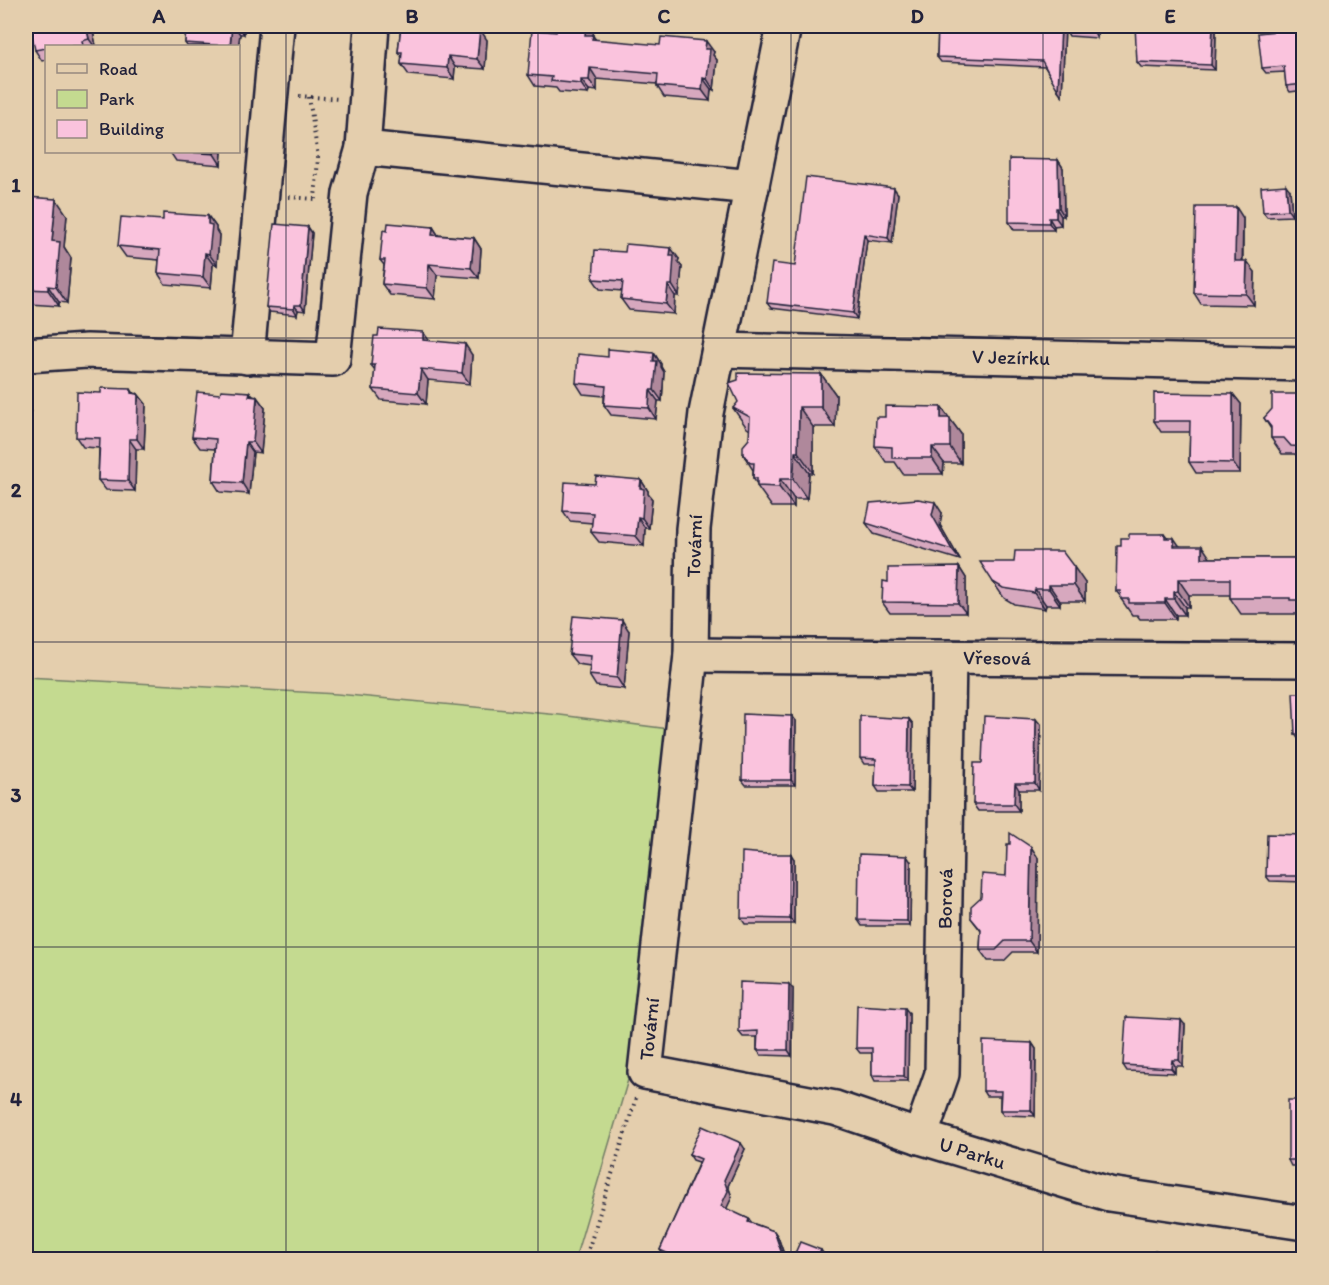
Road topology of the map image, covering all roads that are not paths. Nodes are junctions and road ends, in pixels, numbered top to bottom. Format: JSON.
{"nodes":[{"id":1,"x":277,"y":26,"type":"edge"},
{"id":2,"x":372,"y":26,"type":"edge"},
{"id":3,"x":784,"y":26,"type":"edge"},
{"id":4,"x":363,"y":148,"type":"junction"},
{"id":5,"x":752,"y":187,"type":"junction"},
{"id":6,"x":719,"y":350,"type":"junction"},
{"id":7,"x":26,"y":355,"type":"edge"},
{"id":8,"x":247,"y":357,"type":"junction"},
{"id":9,"x":1304,"y":364,"type":"edge"},
{"id":10,"x":691,"y":655,"type":"junction"},
{"id":11,"x":949,"y":657,"type":"junction"},
{"id":12,"x":1304,"y":660,"type":"edge"},
{"id":13,"x":645,"y":1072,"type":"joint"},
{"id":14,"x":920,"y":1137,"type":"junction"},
{"id":15,"x":1304,"y":1222,"type":"edge"}],
"edges":[{"from":1,"to":8,"type":"street"},
{"from":2,"to":4,"type":"street"},
{"from":3,"to":5,"type":"street","name":"Tovární"},
{"from":4,"to":5,"type":"street"},
{"from":4,"to":8,"type":"street"},
{"from":5,"to":6,"type":"street","name":"Tovární"},
{"from":6,"to":9,"type":"street","name":"V Jezírku"},
{"from":6,"to":10,"type":"street","name":"Tovární"},
{"from":7,"to":8,"type":"street"},
{"from":10,"to":11,"type":"street","name":"Vřesová"},
{"from":10,"to":13,"type":"street","name":"Tovární"},
{"from":11,"to":12,"type":"street","name":"Vřesová"},
{"from":11,"to":14,"type":"street","name":"Borová"},
{"from":13,"to":14,"type":"street","name":"U Parku"},
{"from":14,"to":15,"type":"street","name":"U Parku"}]}
